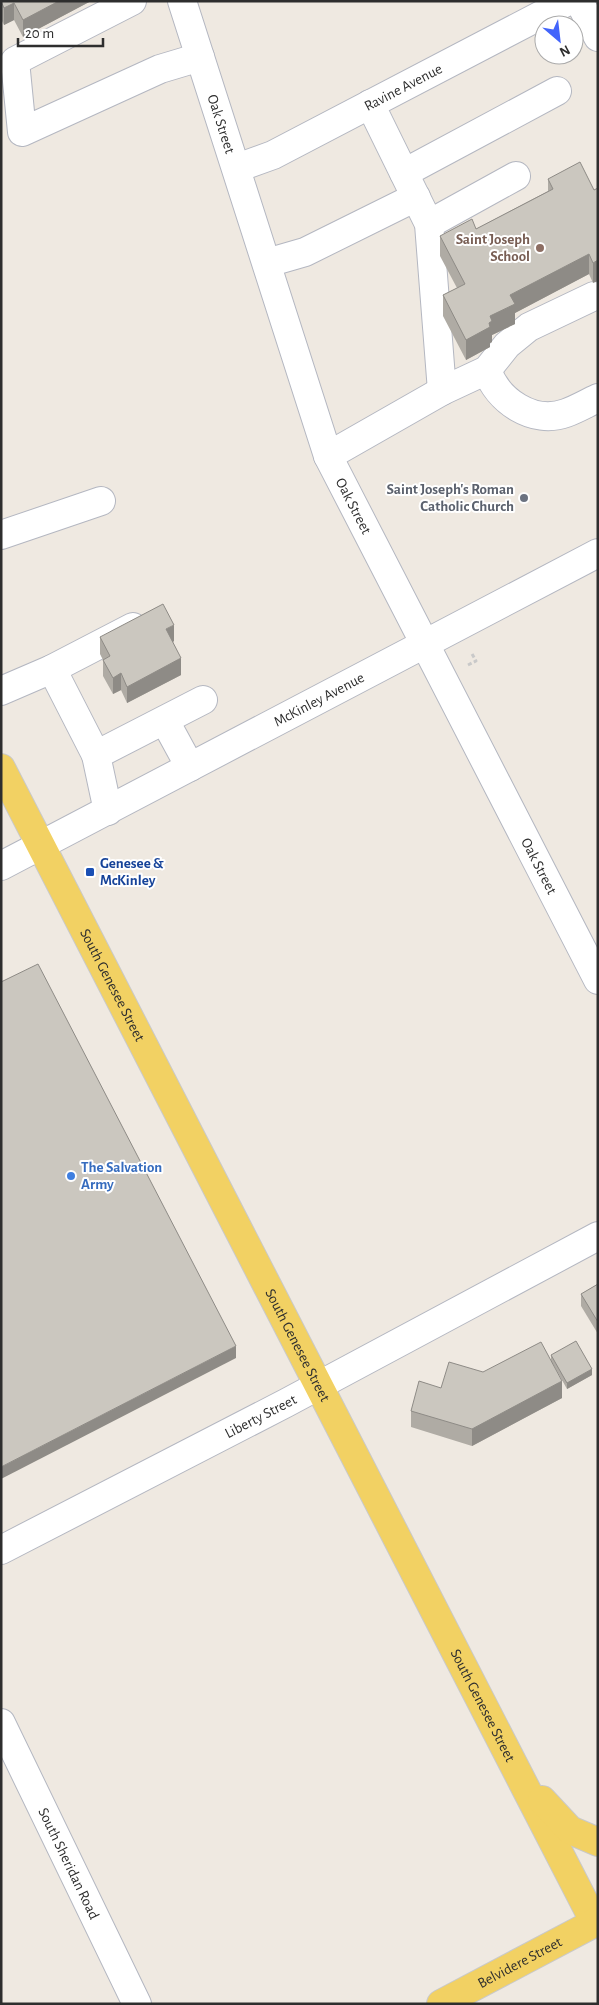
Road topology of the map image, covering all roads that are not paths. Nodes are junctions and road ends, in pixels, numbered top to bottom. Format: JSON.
{"nodes":[{"id":1,"x":132,"y":1,"type":"edge"},
{"id":2,"x":182,"y":1,"type":"edge"},
{"id":3,"x":568,"y":1,"type":"edge"},
{"id":4,"x":579,"y":1,"type":"edge"},
{"id":5,"x":598,"y":37,"type":"edge"},
{"id":6,"x":200,"y":57,"type":"junction"},
{"id":7,"x":557,"y":91,"type":"dead end"},
{"id":8,"x":370,"y":104,"type":"junction"},
{"id":9,"x":237,"y":168,"type":"junction"},
{"id":10,"x":516,"y":176,"type":"dead end"},
{"id":11,"x":410,"y":185,"type":"junction"},
{"id":12,"x":429,"y":224,"type":"junction"},
{"id":13,"x":266,"y":264,"type":"junction"},
{"id":14,"x":594,"y":296,"type":"dead end"},
{"id":15,"x":487,"y":370,"type":"junction"},
{"id":16,"x":442,"y":392,"type":"junction"},
{"id":17,"x":598,"y":398,"type":"edge"},
{"id":18,"x":328,"y":456,"type":"junction"},
{"id":19,"x":101,"y":501,"type":"dead end"},
{"id":20,"x":1,"y":535,"type":"edge"},
{"id":21,"x":598,"y":552,"type":"edge"},
{"id":22,"x":150,"y":618,"type":"edge"},
{"id":23,"x":425,"y":643,"type":"junction"},
{"id":24,"x":52,"y":669,"type":"junction"},
{"id":25,"x":1,"y":690,"type":"edge"},
{"id":26,"x":203,"y":700,"type":"dead end"},
{"id":27,"x":165,"y":720,"type":"junction"},
{"id":28,"x":96,"y":755,"type":"junction"},
{"id":29,"x":190,"y":767,"type":"junction"},
{"id":30,"x":1,"y":768,"type":"edge"},
{"id":31,"x":108,"y":811,"type":"junction"},
{"id":32,"x":40,"y":846,"type":"junction"},
{"id":33,"x":1,"y":866,"type":"edge"},
{"id":34,"x":598,"y":980,"type":"edge"},
{"id":35,"x":598,"y":1236,"type":"edge"},
{"id":36,"x":318,"y":1385,"type":"junction"},
{"id":37,"x":1,"y":1550,"type":"edge"},
{"id":38,"x":1,"y":1723,"type":"edge"},
{"id":39,"x":512,"y":1764,"type":"junction"},
{"id":40,"x":598,"y":1842,"type":"edge"},
{"id":41,"x":596,"y":1922,"type":"edge"},
{"id":42,"x":456,"y":2000,"type":"edge"},
{"id":43,"x":137,"y":2004,"type":"edge"}],
"edges":[{"from":1,"to":6,"type":"street"},
{"from":2,"to":6,"type":"street","name":"Oak Street"},
{"from":3,"to":8,"type":"street","name":"Ravine Avenue"},
{"from":4,"to":5,"type":"street"},
{"from":6,"to":9,"type":"street","name":"Oak Street"},
{"from":7,"to":11,"type":"street"},
{"from":8,"to":9,"type":"street","name":"Ravine Avenue"},
{"from":8,"to":11,"type":"street"},
{"from":9,"to":13,"type":"street","name":"Oak Street"},
{"from":10,"to":12,"type":"street"},
{"from":11,"to":12,"type":"street"},
{"from":11,"to":13,"type":"street"},
{"from":12,"to":16,"type":"street"},
{"from":13,"to":18,"type":"street","name":"Oak Street"},
{"from":14,"to":15,"type":"street"},
{"from":15,"to":16,"type":"street"},
{"from":15,"to":17,"type":"street"},
{"from":16,"to":18,"type":"street"},
{"from":18,"to":23,"type":"street","name":"Oak Street"},
{"from":19,"to":20,"type":"street"},
{"from":21,"to":23,"type":"street","name":"McKinley Avenue"},
{"from":22,"to":24,"type":"street"},
{"from":23,"to":29,"type":"street","name":"McKinley Avenue"},
{"from":23,"to":34,"type":"street","name":"Oak Street"},
{"from":24,"to":25,"type":"street"},
{"from":24,"to":28,"type":"street"},
{"from":26,"to":27,"type":"street"},
{"from":27,"to":28,"type":"street"},
{"from":27,"to":29,"type":"street"},
{"from":28,"to":31,"type":"street"},
{"from":29,"to":31,"type":"street","name":"McKinley Avenue"},
{"from":30,"to":32,"type":"main road","name":"South Genesee Street"},
{"from":31,"to":32,"type":"street","name":"McKinley Avenue"},
{"from":32,"to":33,"type":"street","name":"McKinley Avenue"},
{"from":32,"to":36,"type":"main road","name":"South Genesee Street"},
{"from":35,"to":36,"type":"street","name":"Liberty Street"},
{"from":36,"to":37,"type":"street","name":"Liberty Street"},
{"from":36,"to":39,"type":"main road","name":"South Genesee Street"},
{"from":38,"to":43,"type":"street","name":"South Sheridan Road"},
{"from":39,"to":40,"type":"main road"},
{"from":39,"to":41,"type":"main road","name":"South Genesee Street"},
{"from":41,"to":42,"type":"main road","name":"Belvidere Street"}]}
